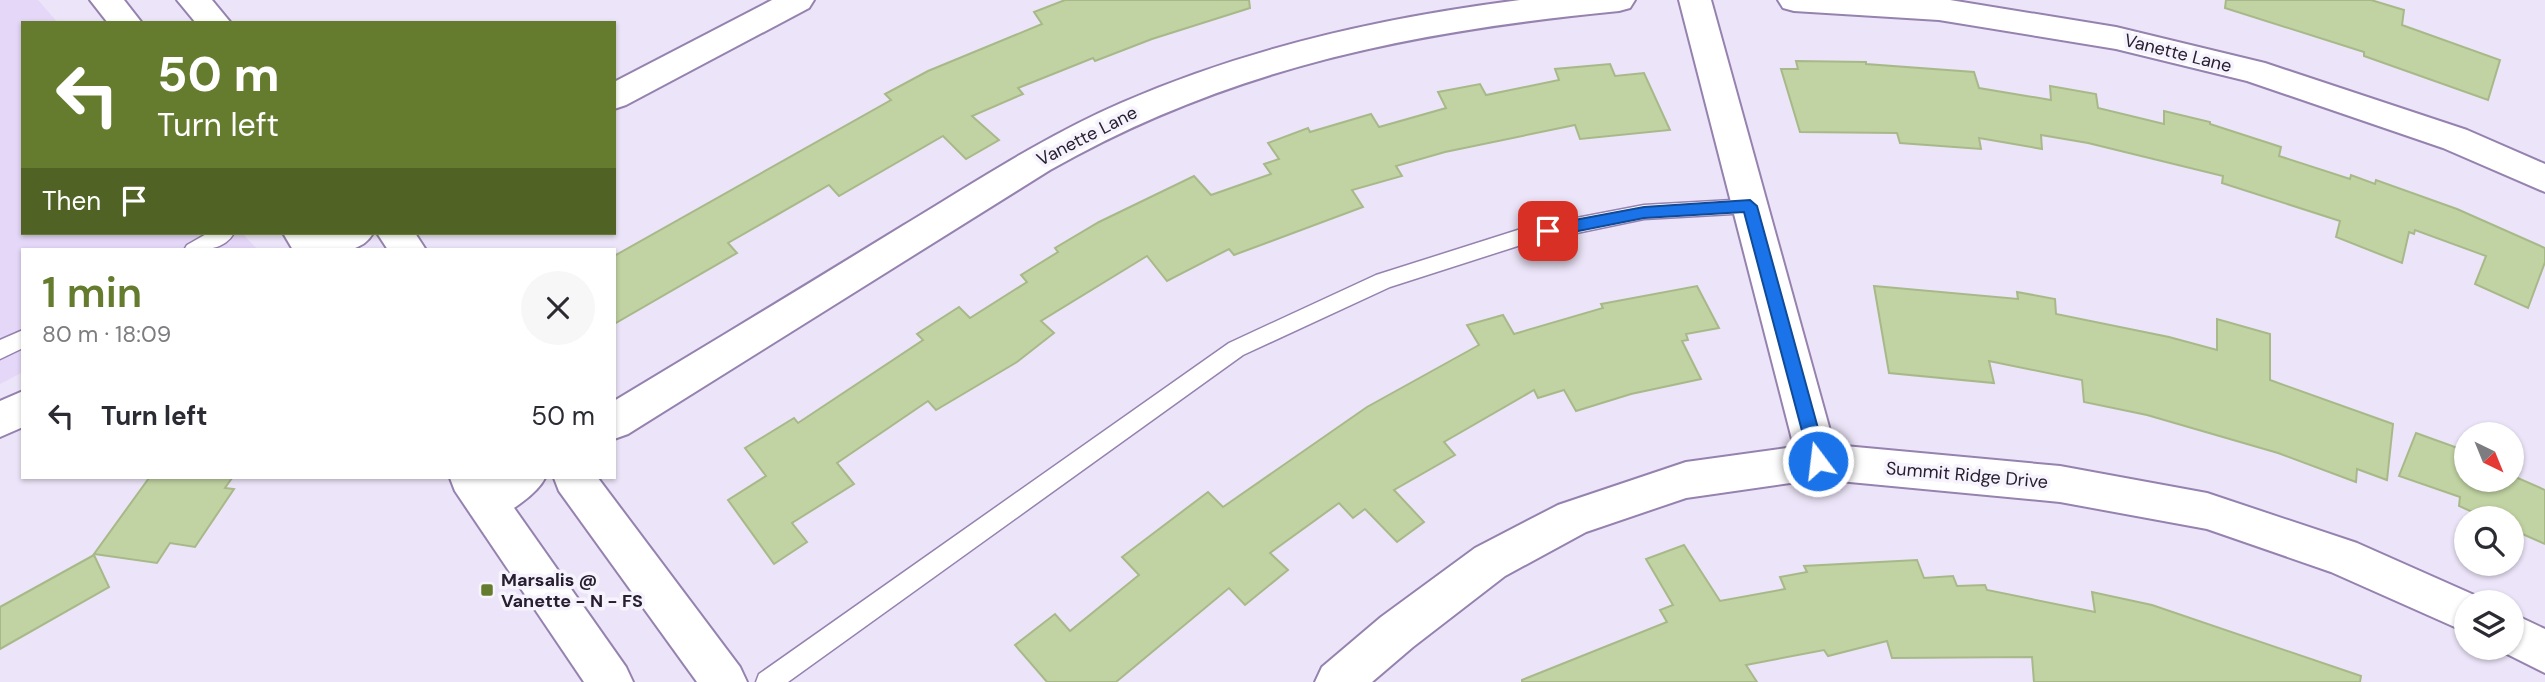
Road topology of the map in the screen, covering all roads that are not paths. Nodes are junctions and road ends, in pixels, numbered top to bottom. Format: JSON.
{"nodes":[{"id":1,"x":106,"y":0,"type":"edge"},
{"id":2,"x":194,"y":0,"type":"edge"},
{"id":3,"x":798,"y":0,"type":"edge"},
{"id":4,"x":1619,"y":0,"type":"edge"},
{"id":5,"x":1695,"y":0,"type":"edge"},
{"id":6,"x":1794,"y":0,"type":"edge"},
{"id":7,"x":124,"y":21,"type":"edge"},
{"id":8,"x":213,"y":21,"type":"edge"},
{"id":9,"x":616,"y":96,"type":"edge"},
{"id":10,"x":2545,"y":179,"type":"edge"},
{"id":11,"x":1750,"y":206,"type":"junction"},
{"id":12,"x":220,"y":235,"type":"edge"},
{"id":13,"x":351,"y":235,"type":"edge"},
{"id":14,"x":198,"y":248,"type":"edge"},
{"id":15,"x":326,"y":248,"type":"edge"},
{"id":16,"x":21,"y":339,"type":"edge"},
{"id":17,"x":0,"y":350,"type":"edge"},
{"id":18,"x":21,"y":409,"type":"edge"},
{"id":19,"x":0,"y":419,"type":"edge"},
{"id":20,"x":616,"y":421,"type":"edge"},
{"id":21,"x":1818,"y":461,"type":"junction"},
{"id":22,"x":520,"y":479,"type":"edge"},
{"id":23,"x":576,"y":479,"type":"edge"},
{"id":24,"x":478,"y":490,"type":"edge"},
{"id":25,"x":2454,"y":606,"type":"edge"},
{"id":26,"x":2524,"y":640,"type":"edge"},
{"id":27,"x":2545,"y":652,"type":"edge"},
{"id":28,"x":610,"y":682,"type":"edge"},
{"id":29,"x":724,"y":682,"type":"edge"},
{"id":30,"x":768,"y":682,"type":"edge"},
{"id":31,"x":1338,"y":682,"type":"edge"}],
"edges":[{"from":1,"to":7,"type":"street"},
{"from":2,"to":8,"type":"street"},
{"from":3,"to":9,"type":"street"},
{"from":4,"to":20,"type":"street","name":"Vanette Lane"},
{"from":5,"to":11,"type":"street"},
{"from":6,"to":10,"type":"street","name":"Vanette Lane"},
{"from":11,"to":21,"type":"street"},
{"from":11,"to":30,"type":"lane"},
{"from":12,"to":14,"type":"lane"},
{"from":13,"to":15,"type":"street"},
{"from":16,"to":17,"type":"lane"},
{"from":18,"to":19,"type":"street"},
{"from":21,"to":25,"type":"street","name":"Summit Ridge Drive"},
{"from":21,"to":31,"type":"street","name":"Summit Ridge Drive"},
{"from":22,"to":24,"type":"street"},
{"from":23,"to":29,"type":"street"},
{"from":24,"to":28,"type":"street"},
{"from":26,"to":27,"type":"street"}]}
